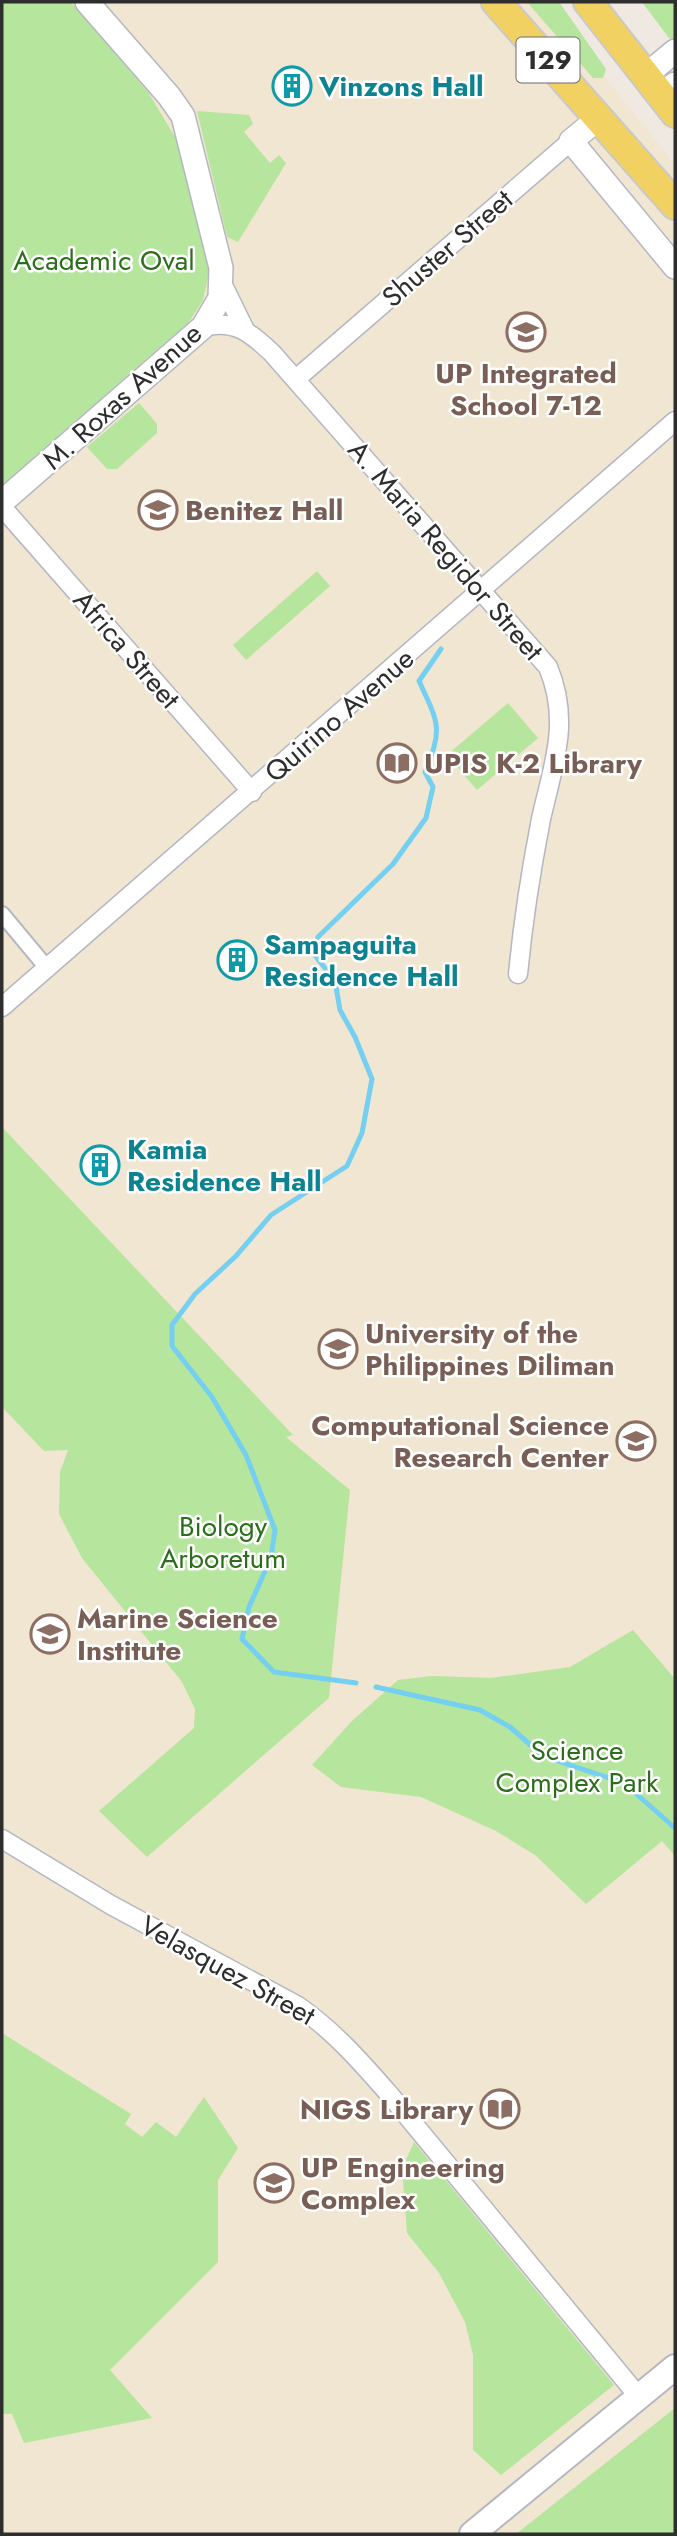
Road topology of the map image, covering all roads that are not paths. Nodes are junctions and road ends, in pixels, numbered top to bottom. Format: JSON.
{"nodes":[{"id":1,"x":87,"y":2,"type":"edge"},
{"id":2,"x":496,"y":2,"type":"edge"},
{"id":3,"x":588,"y":2,"type":"edge"},
{"id":4,"x":675,"y":51,"type":"edge"},
{"id":5,"x":665,"y":92,"type":"edge"},
{"id":6,"x":599,"y":118,"type":"junction"},
{"id":7,"x":571,"y":141,"type":"junction"},
{"id":8,"x":675,"y":205,"type":"edge"},
{"id":9,"x":675,"y":267,"type":"edge"},
{"id":10,"x":220,"y":279,"type":"junction"},
{"id":11,"x":203,"y":327,"type":"junction"},
{"id":12,"x":244,"y":328,"type":"junction"},
{"id":13,"x":296,"y":379,"type":"junction"},
{"id":14,"x":675,"y":421,"type":"edge"},
{"id":15,"x":2,"y":505,"type":"edge"},
{"id":16,"x":483,"y":589,"type":"junction"},
{"id":17,"x":252,"y":792,"type":"junction"},
{"id":18,"x":2,"y":914,"type":"edge"},
{"id":19,"x":47,"y":968,"type":"junction"},
{"id":20,"x":517,"y":974,"type":"dead end"},
{"id":21,"x":2,"y":1007,"type":"edge"},
{"id":22,"x":2,"y":1839,"type":"edge"},
{"id":23,"x":675,"y":2367,"type":"edge"},
{"id":24,"x":639,"y":2396,"type":"junction"},
{"id":25,"x":472,"y":2534,"type":"edge"}],
"edges":[{"from":1,"to":10,"type":"street","name":"M. Roxas Avenue"},
{"from":2,"to":6,"type":"main road","number":"129"},
{"from":3,"to":5,"type":"main road","number":"129"},
{"from":4,"to":5,"type":"street"},
{"from":6,"to":7,"type":"street","name":"Shuster Street"},
{"from":6,"to":8,"type":"main road","number":"129"},
{"from":7,"to":9,"type":"street"},
{"from":7,"to":13,"type":"street","name":"Shuster Street"},
{"from":10,"to":11,"type":"street","name":"M. Roxas Avenue"},
{"from":10,"to":12,"type":"street","name":"A. Maria Regidor Street"},
{"from":11,"to":12,"type":"street"},
{"from":11,"to":15,"type":"street","name":"M. Roxas Avenue"},
{"from":12,"to":13,"type":"street","name":"A. Maria Regidor Street"},
{"from":13,"to":16,"type":"street","name":"A. Maria Regidor Street"},
{"from":14,"to":16,"type":"street","name":"Quirino Avenue"},
{"from":15,"to":17,"type":"street","name":"Africa Street"},
{"from":16,"to":17,"type":"street","name":"Quirino Avenue"},
{"from":16,"to":20,"type":"street","name":"A. Maria Regidor Street"},
{"from":17,"to":19,"type":"street","name":"Quirino Avenue"},
{"from":18,"to":19,"type":"street"},
{"from":19,"to":21,"type":"street","name":"Quirino Avenue"},
{"from":22,"to":24,"type":"street","name":"Velasquez Street"},
{"from":23,"to":24,"type":"main road"},
{"from":24,"to":25,"type":"main road"}]}
